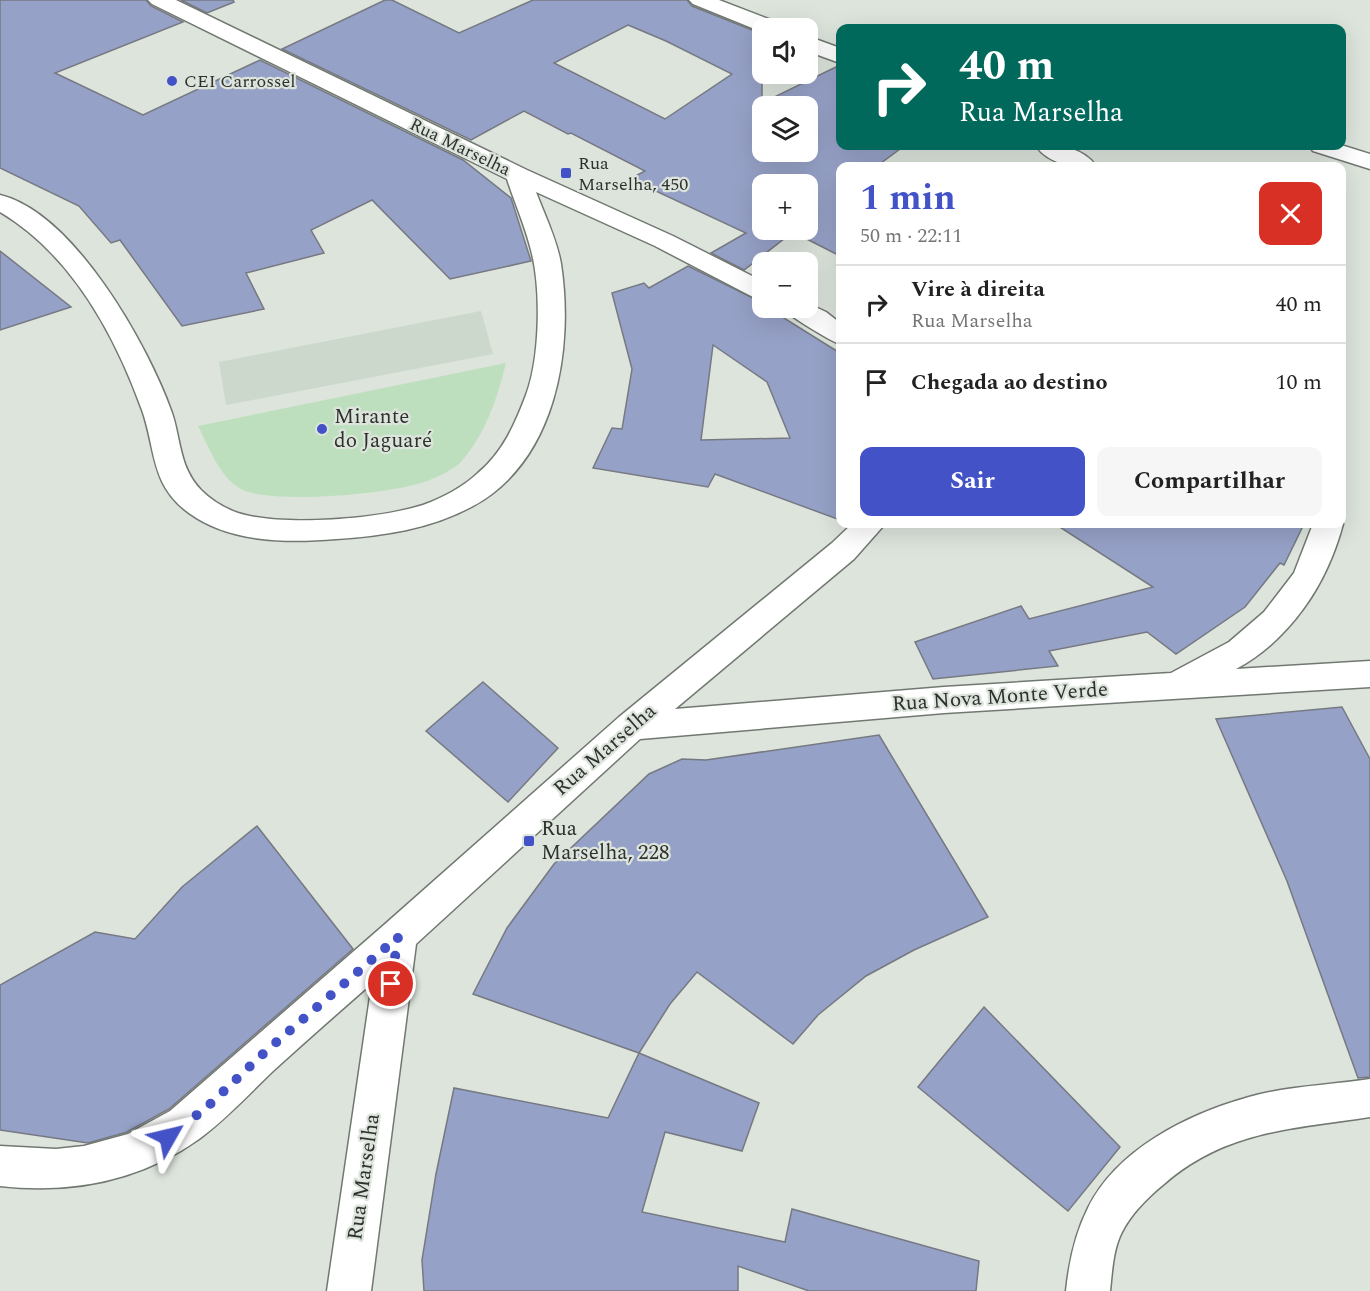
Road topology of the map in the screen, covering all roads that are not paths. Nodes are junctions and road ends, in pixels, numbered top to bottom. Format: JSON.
{"nodes":[{"id":1,"x":159,"y":0,"type":"edge"},
{"id":2,"x":700,"y":0,"type":"edge"},
{"id":3,"x":752,"y":21,"type":"edge"},
{"id":4,"x":818,"y":47,"type":"edge"},
{"id":5,"x":836,"y":54,"type":"edge"},
{"id":6,"x":1055,"y":150,"type":"edge"},
{"id":7,"x":1333,"y":150,"type":"edge"},
{"id":8,"x":1077,"y":162,"type":"edge"},
{"id":9,"x":1370,"y":162,"type":"edge"},
{"id":10,"x":518,"y":175,"type":"junction"},
{"id":11,"x":0,"y":202,"type":"edge"},
{"id":12,"x":752,"y":286,"type":"edge"},
{"id":13,"x":816,"y":318,"type":"edge"},
{"id":14,"x":836,"y":333,"type":"edge"},
{"id":15,"x":866,"y":528,"type":"edge"},
{"id":16,"x":1327,"y":528,"type":"edge"},
{"id":17,"x":1370,"y":674,"type":"edge"},
{"id":18,"x":1175,"y":686,"type":"junction"},
{"id":19,"x":631,"y":726,"type":"junction"},
{"id":20,"x":398,"y":937,"type":"junction"},
{"id":21,"x":1370,"y":1098,"type":"edge"},
{"id":22,"x":0,"y":1166,"type":"edge"},
{"id":23,"x":349,"y":1291,"type":"edge"},
{"id":24,"x":1088,"y":1291,"type":"edge"}],
"edges":[{"from":1,"to":10,"type":"street","name":"Rua Marselha"},
{"from":2,"to":3,"type":"street"},
{"from":4,"to":5,"type":"street"},
{"from":6,"to":8,"type":"street"},
{"from":7,"to":9,"type":"street"},
{"from":10,"to":11,"type":"street"},
{"from":10,"to":12,"type":"street","name":"Rua Marselha"},
{"from":13,"to":14,"type":"street"},
{"from":15,"to":19,"type":"street","name":"Rua Marselha"},
{"from":16,"to":18,"type":"street"},
{"from":17,"to":18,"type":"street","name":"Rua Nova Monte Verde"},
{"from":18,"to":19,"type":"street","name":"Rua Nova Monte Verde"},
{"from":19,"to":20,"type":"street","name":"Rua Marselha"},
{"from":20,"to":22,"type":"street"},
{"from":20,"to":23,"type":"street","name":"Rua Marselha"},
{"from":21,"to":24,"type":"street"}]}
